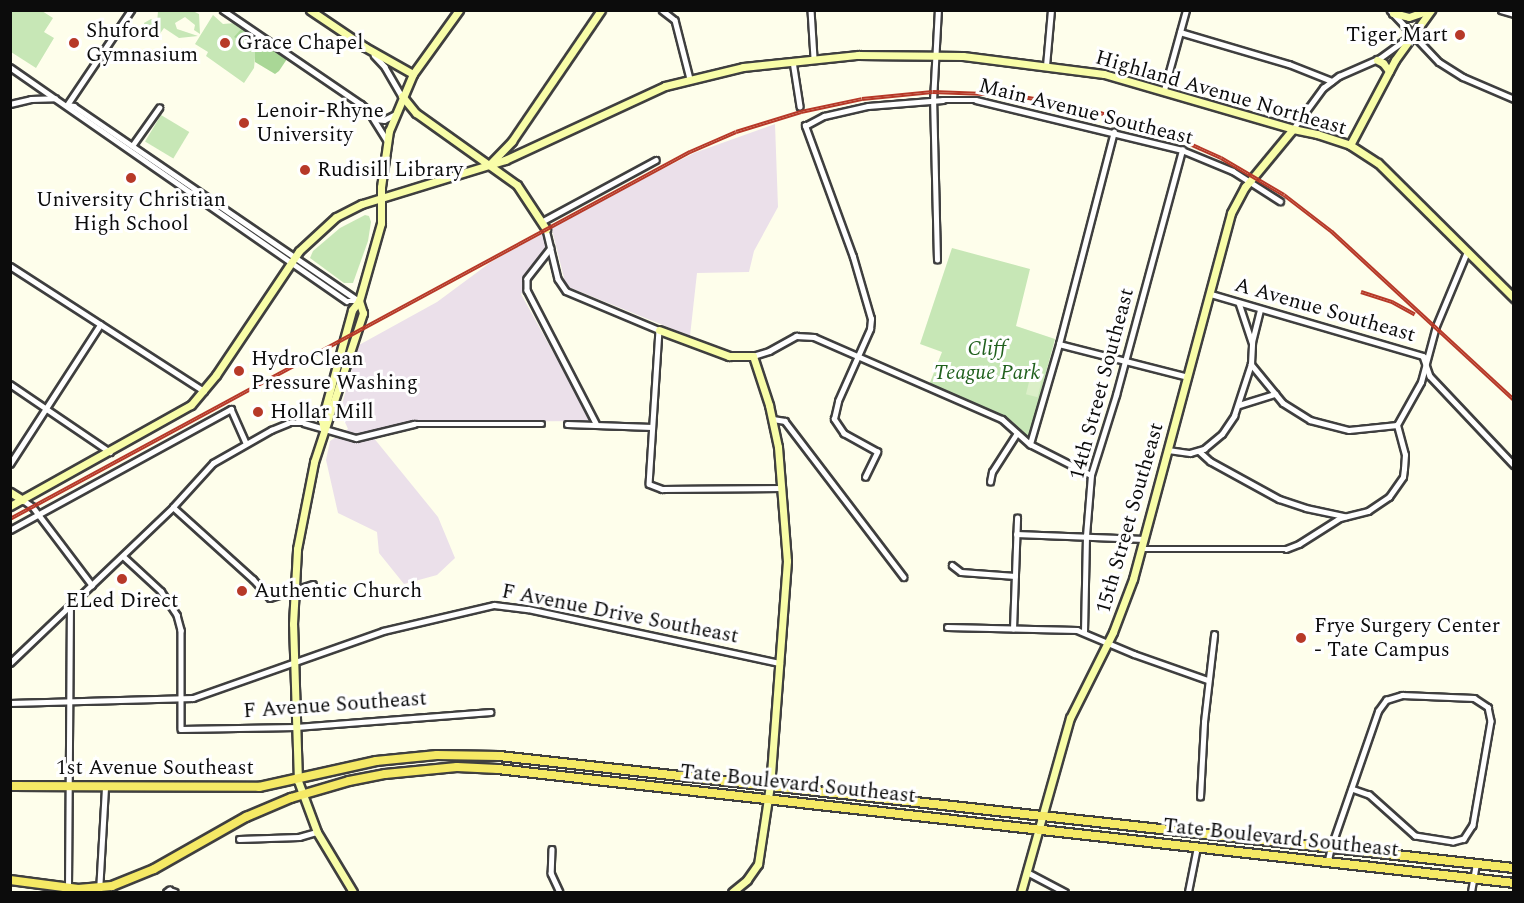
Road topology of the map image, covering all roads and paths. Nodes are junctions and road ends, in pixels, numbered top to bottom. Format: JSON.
{"nodes":[{"id":1,"x":130,"y":10,"type":"edge"},
{"id":2,"x":310,"y":10,"type":"edge"},
{"id":3,"x":459,"y":10,"type":"edge"},
{"id":4,"x":601,"y":10,"type":"edge"},
{"id":5,"x":662,"y":10,"type":"edge"},
{"id":6,"x":675,"y":10,"type":"edge"},
{"id":7,"x":811,"y":10,"type":"edge"},
{"id":8,"x":938,"y":10,"type":"edge"},
{"id":9,"x":1051,"y":10,"type":"edge"},
{"id":10,"x":1186,"y":10,"type":"edge"},
{"id":11,"x":1430,"y":10,"type":"edge"},
{"id":12,"x":1501,"y":10,"type":"edge"},
{"id":13,"x":223,"y":11,"type":"edge"},
{"id":14,"x":1392,"y":12,"type":"edge"},
{"id":15,"x":1514,"y":14,"type":"edge"},
{"id":16,"x":670,"y":16,"type":"junction"},
{"id":17,"x":1180,"y":32,"type":"junction"},
{"id":18,"x":1412,"y":35,"type":"junction"},
{"id":19,"x":365,"y":47,"type":"junction"},
{"id":20,"x":935,"y":54,"type":"junction"},
{"id":21,"x":814,"y":58,"type":"junction"},
{"id":22,"x":793,"y":60,"type":"junction"},
{"id":23,"x":1377,"y":60,"type":"junction"},
{"id":24,"x":1046,"y":66,"type":"junction"},
{"id":25,"x":10,"y":67,"type":"edge"},
{"id":26,"x":1389,"y":71,"type":"junction"},
{"id":27,"x":413,"y":74,"type":"junction"},
{"id":28,"x":690,"y":78,"type":"junction"},
{"id":29,"x":1332,"y":81,"type":"junction"},
{"id":30,"x":1164,"y":90,"type":"junction"},
{"id":31,"x":402,"y":96,"type":"junction"},
{"id":32,"x":55,"y":98,"type":"junction"},
{"id":33,"x":1514,"y":99,"type":"edge"},
{"id":34,"x":933,"y":101,"type":"junction"},
{"id":35,"x":10,"y":104,"type":"edge"},
{"id":36,"x":67,"y":105,"type":"junction"},
{"id":37,"x":800,"y":106,"type":"dead end"},
{"id":38,"x":159,"y":108,"type":"dead end"},
{"id":39,"x":394,"y":115,"type":"junction"},
{"id":40,"x":375,"y":119,"type":"junction"},
{"id":41,"x":1293,"y":129,"type":"junction"},
{"id":42,"x":1114,"y":132,"type":"junction"},
{"id":43,"x":387,"y":141,"type":"junction"},
{"id":44,"x":1350,"y":146,"type":"junction"},
{"id":45,"x":131,"y":148,"type":"junction"},
{"id":46,"x":1182,"y":150,"type":"junction"},
{"id":47,"x":656,"y":160,"type":"dead end"},
{"id":48,"x":490,"y":164,"type":"junction"},
{"id":49,"x":1249,"y":183,"type":"junction"},
{"id":50,"x":381,"y":198,"type":"junction"},
{"id":51,"x":1280,"y":201,"type":"dead end"},
{"id":52,"x":543,"y":221,"type":"junction"},
{"id":53,"x":546,"y":229,"type":"joint"},
{"id":54,"x":551,"y":248,"type":"junction"},
{"id":55,"x":1467,"y":252,"type":"junction"},
{"id":56,"x":294,"y":259,"type":"junction"},
{"id":57,"x":937,"y":260,"type":"dead end"},
{"id":58,"x":10,"y":266,"type":"edge"},
{"id":59,"x":1210,"y":294,"type":"junction"},
{"id":60,"x":1514,"y":298,"type":"edge"},
{"id":61,"x":360,"y":301,"type":"junction"},
{"id":62,"x":1239,"y":303,"type":"junction"},
{"id":63,"x":1260,"y":310,"type":"junction"},
{"id":64,"x":100,"y":325,"type":"junction"},
{"id":65,"x":659,"y":330,"type":"junction"},
{"id":66,"x":1252,"y":342,"type":"junction"},
{"id":67,"x":1059,"y":344,"type":"junction"},
{"id":68,"x":753,"y":356,"type":"junction"},
{"id":69,"x":857,"y":357,"type":"junction"},
{"id":70,"x":1125,"y":362,"type":"junction"},
{"id":71,"x":1426,"y":362,"type":"junction"},
{"id":72,"x":1251,"y":364,"type":"junction"},
{"id":73,"x":1188,"y":377,"type":"junction"},
{"id":74,"x":10,"y":384,"type":"edge"},
{"id":75,"x":204,"y":391,"type":"junction"},
{"id":76,"x":1275,"y":394,"type":"junction"},
{"id":77,"x":1239,"y":405,"type":"junction"},
{"id":78,"x":47,"y":408,"type":"junction"},
{"id":79,"x":773,"y":419,"type":"junction"},
{"id":80,"x":567,"y":423,"type":"dead end"},
{"id":81,"x":596,"y":423,"type":"junction"},
{"id":82,"x":542,"y":424,"type":"dead end"},
{"id":83,"x":1397,"y":425,"type":"junction"},
{"id":84,"x":652,"y":427,"type":"junction"},
{"id":85,"x":324,"y":430,"type":"junction"},
{"id":86,"x":1017,"y":433,"type":"junction"},
{"id":87,"x":246,"y":442,"type":"junction"},
{"id":88,"x":1030,"y":444,"type":"junction"},
{"id":89,"x":1168,"y":450,"type":"junction"},
{"id":90,"x":1199,"y":451,"type":"junction"},
{"id":91,"x":110,"y":452,"type":"junction"},
{"id":92,"x":10,"y":464,"type":"edge"},
{"id":93,"x":1514,"y":465,"type":"edge"},
{"id":94,"x":1091,"y":475,"type":"junction"},
{"id":95,"x":865,"y":477,"type":"dead end"},
{"id":96,"x":990,"y":482,"type":"dead end"},
{"id":97,"x":782,"y":488,"type":"junction"},
{"id":98,"x":10,"y":492,"type":"edge"},
{"id":99,"x":22,"y":500,"type":"junction"},
{"id":100,"x":10,"y":506,"type":"edge"},
{"id":101,"x":173,"y":507,"type":"junction"},
{"id":102,"x":39,"y":514,"type":"junction"},
{"id":103,"x":1346,"y":516,"type":"junction"},
{"id":104,"x":1017,"y":518,"type":"dead end"},
{"id":105,"x":10,"y":530,"type":"edge"},
{"id":106,"x":1016,"y":534,"type":"junction"},
{"id":107,"x":1086,"y":536,"type":"junction"},
{"id":108,"x":1144,"y":539,"type":"junction"},
{"id":109,"x":1141,"y":549,"type":"junction"},
{"id":110,"x":123,"y":556,"type":"junction"},
{"id":111,"x":952,"y":565,"type":"dead end"},
{"id":112,"x":1015,"y":576,"type":"junction"},
{"id":113,"x":904,"y":578,"type":"dead end"},
{"id":114,"x":92,"y":585,"type":"junction"},
{"id":115,"x":313,"y":585,"type":"dead end"},
{"id":116,"x":294,"y":590,"type":"junction"},
{"id":117,"x":70,"y":606,"type":"junction"},
{"id":118,"x":947,"y":627,"type":"dead end"},
{"id":119,"x":1013,"y":628,"type":"junction"},
{"id":120,"x":1084,"y":632,"type":"junction"},
{"id":121,"x":1214,"y":635,"type":"dead end"},
{"id":122,"x":1108,"y":643,"type":"junction"},
{"id":123,"x":10,"y":663,"type":"edge"},
{"id":124,"x":294,"y":663,"type":"junction"},
{"id":125,"x":780,"y":663,"type":"junction"},
{"id":126,"x":1208,"y":680,"type":"junction"},
{"id":127,"x":180,"y":700,"type":"junction"},
{"id":128,"x":10,"y":703,"type":"edge"},
{"id":129,"x":70,"y":703,"type":"junction"},
{"id":130,"x":490,"y":712,"type":"dead end"},
{"id":131,"x":296,"y":726,"type":"junction"},
{"id":132,"x":298,"y":780,"type":"junction"},
{"id":133,"x":770,"y":785,"type":"junction"},
{"id":134,"x":10,"y":786,"type":"edge"},
{"id":135,"x":70,"y":787,"type":"junction"},
{"id":136,"x":105,"y":788,"type":"junction"},
{"id":137,"x":1352,"y":789,"type":"junction"},
{"id":138,"x":302,"y":795,"type":"junction"},
{"id":139,"x":1200,"y":797,"type":"dead end"},
{"id":140,"x":767,"y":798,"type":"junction"},
{"id":141,"x":1044,"y":816,"type":"junction"},
{"id":142,"x":1040,"y":829,"type":"junction"},
{"id":143,"x":317,"y":832,"type":"junction"},
{"id":144,"x":239,"y":838,"type":"dead end"},
{"id":145,"x":1197,"y":847,"type":"junction"},
{"id":146,"x":1331,"y":848,"type":"junction"},
{"id":147,"x":552,"y":849,"type":"dead end"},
{"id":148,"x":1328,"y":860,"type":"junction"},
{"id":149,"x":1476,"y":864,"type":"junction"},
{"id":150,"x":1514,"y":868,"type":"edge"},
{"id":151,"x":1027,"y":872,"type":"junction"},
{"id":152,"x":1474,"y":878,"type":"junction"},
{"id":153,"x":10,"y":880,"type":"edge"},
{"id":154,"x":1514,"y":883,"type":"edge"},
{"id":155,"x":68,"y":888,"type":"junction"},
{"id":156,"x":102,"y":891,"type":"edge"},
{"id":157,"x":166,"y":892,"type":"edge"},
{"id":158,"x":175,"y":892,"type":"edge"},
{"id":159,"x":353,"y":892,"type":"edge"},
{"id":160,"x":560,"y":892,"type":"edge"},
{"id":161,"x":732,"y":892,"type":"edge"},
{"id":162,"x":1021,"y":892,"type":"edge"},
{"id":163,"x":1065,"y":892,"type":"edge"},
{"id":164,"x":1188,"y":892,"type":"edge"},
{"id":165,"x":1471,"y":892,"type":"edge"}],
"edges":[{"from":1,"to":36,"type":"street"},
{"from":2,"to":19,"type":"main road"},
{"from":3,"to":27,"type":"main road"},
{"from":4,"to":48,"type":"main road"},
{"from":5,"to":16,"type":"street"},
{"from":6,"to":16,"type":"street"},
{"from":7,"to":21,"type":"street"},
{"from":8,"to":20,"type":"street"},
{"from":9,"to":24,"type":"street"},
{"from":10,"to":17,"type":"street"},
{"from":11,"to":14,"type":"main road"},
{"from":11,"to":18,"type":"main road"},
{"from":12,"to":15,"type":"street"},
{"from":13,"to":40,"type":"street"},
{"from":14,"to":18,"type":"street"},
{"from":16,"to":28,"type":"street"},
{"from":17,"to":29,"type":"street"},
{"from":17,"to":30,"type":"street"},
{"from":18,"to":23,"type":"street"},
{"from":18,"to":26,"type":"main road"},
{"from":18,"to":33,"type":"street"},
{"from":19,"to":27,"type":"main road"},
{"from":19,"to":31,"type":"street"},
{"from":20,"to":21,"type":"main road","name":"Highland Avenue Northeast"},
{"from":20,"to":24,"type":"main road","name":"Highland Avenue Northeast"},
{"from":20,"to":34,"type":"street"},
{"from":21,"to":22,"type":"main road","name":"Highland Avenue Northeast"},
{"from":22,"to":28,"type":"main road","name":"Highland Avenue Northeast"},
{"from":22,"to":37,"type":"street"},
{"from":23,"to":26,"type":"main road"},
{"from":23,"to":29,"type":"street"},
{"from":24,"to":30,"type":"main road","name":"Highland Avenue Northeast"},
{"from":25,"to":32,"type":"street"},
{"from":26,"to":44,"type":"main road"},
{"from":27,"to":31,"type":"main road"},
{"from":28,"to":48,"type":"main road","name":"Highland Avenue Northeast"},
{"from":29,"to":41,"type":"street"},
{"from":30,"to":41,"type":"main road","name":"Highland Avenue Northeast"},
{"from":31,"to":39,"type":"main road"},
{"from":31,"to":48,"type":"main road"},
{"from":32,"to":35,"type":"street"},
{"from":32,"to":36,"type":"street"},
{"from":34,"to":42,"type":"street","name":"Main Avenue Southeast"},
{"from":34,"to":57,"type":"street"},
{"from":34,"to":69,"type":"street","name":"Main Avenue Southeast"},
{"from":36,"to":45,"type":"street"},
{"from":38,"to":45,"type":"street"},
{"from":39,"to":40,"type":"street"},
{"from":39,"to":43,"type":"main road"},
{"from":40,"to":43,"type":"street"},
{"from":41,"to":44,"type":"main road","name":"Highland Avenue Northeast"},
{"from":41,"to":49,"type":"main road","name":"15th Street Southeast"},
{"from":42,"to":46,"type":"street","name":"Main Avenue Southeast"},
{"from":42,"to":67,"type":"street"},
{"from":43,"to":50,"type":"main road"},
{"from":44,"to":55,"type":"main road","name":"Highland Avenue Northeast"},
{"from":45,"to":56,"type":"street"},
{"from":46,"to":49,"type":"street","name":"Main Avenue Southeast"},
{"from":46,"to":70,"type":"street","name":"14th Street Southeast"},
{"from":47,"to":52,"type":"street"},
{"from":48,"to":50,"type":"main road","name":"Highland Avenue Northeast"},
{"from":48,"to":52,"type":"main road"},
{"from":49,"to":51,"type":"street","name":"Main Avenue Southeast"},
{"from":49,"to":59,"type":"main road","name":"15th Street Southeast"},
{"from":50,"to":56,"type":"main road","name":"Highland Avenue Northeast"},
{"from":50,"to":61,"type":"main road"},
{"from":52,"to":53,"type":"main road"},
{"from":53,"to":54,"type":"street"},
{"from":54,"to":65,"type":"street"},
{"from":54,"to":81,"type":"street"},
{"from":55,"to":60,"type":"main road","name":"Highland Avenue Northeast"},
{"from":55,"to":71,"type":"street"},
{"from":56,"to":61,"type":"street"},
{"from":56,"to":75,"type":"main road","name":"Highland Avenue Northeast"},
{"from":58,"to":64,"type":"street"},
{"from":59,"to":62,"type":"street","name":"A Avenue Southeast"},
{"from":59,"to":73,"type":"main road","name":"15th Street Southeast"},
{"from":61,"to":85,"type":"main road"},
{"from":61,"to":85,"type":"main road"},
{"from":62,"to":63,"type":"street","name":"A Avenue Southeast"},
{"from":62,"to":66,"type":"street"},
{"from":63,"to":66,"type":"street"},
{"from":63,"to":71,"type":"street","name":"A Avenue Southeast"},
{"from":64,"to":75,"type":"street"},
{"from":64,"to":78,"type":"street"},
{"from":65,"to":68,"type":"main road"},
{"from":65,"to":84,"type":"street"},
{"from":66,"to":72,"type":"street"},
{"from":67,"to":70,"type":"street"},
{"from":67,"to":88,"type":"street"},
{"from":68,"to":69,"type":"street"},
{"from":68,"to":79,"type":"main road"},
{"from":69,"to":86,"type":"street"},
{"from":69,"to":95,"type":"street"},
{"from":70,"to":73,"type":"street"},
{"from":70,"to":94,"type":"street","name":"14th Street Southeast"},
{"from":71,"to":83,"type":"street"},
{"from":71,"to":93,"type":"street"},
{"from":72,"to":76,"type":"street"},
{"from":72,"to":77,"type":"street"},
{"from":73,"to":89,"type":"main road","name":"15th Street Southeast"},
{"from":74,"to":78,"type":"street"},
{"from":75,"to":91,"type":"main road","name":"Highland Avenue Northeast"},
{"from":76,"to":77,"type":"street"},
{"from":76,"to":83,"type":"street"},
{"from":77,"to":90,"type":"street"},
{"from":78,"to":91,"type":"street"},
{"from":78,"to":92,"type":"street"},
{"from":79,"to":97,"type":"main road"},
{"from":79,"to":113,"type":"street"},
{"from":80,"to":81,"type":"street"},
{"from":81,"to":84,"type":"street"},
{"from":82,"to":85,"type":"street"},
{"from":83,"to":103,"type":"street"},
{"from":84,"to":97,"type":"street"},
{"from":85,"to":87,"type":"street"},
{"from":85,"to":116,"type":"main road"},
{"from":86,"to":88,"type":"street"},
{"from":86,"to":96,"type":"street"},
{"from":87,"to":101,"type":"street"},
{"from":87,"to":102,"type":"street"},
{"from":88,"to":94,"type":"street"},
{"from":89,"to":90,"type":"street"},
{"from":89,"to":108,"type":"main road","name":"15th Street Southeast"},
{"from":90,"to":103,"type":"street"},
{"from":91,"to":99,"type":"main road","name":"Highland Avenue Northeast"},
{"from":94,"to":107,"type":"street","name":"14th Street Southeast"},
{"from":97,"to":125,"type":"main road"},
{"from":98,"to":99,"type":"main road"},
{"from":99,"to":100,"type":"main road","name":"Highland Avenue Northeast"},
{"from":99,"to":102,"type":"street"},
{"from":101,"to":110,"type":"street"},
{"from":101,"to":116,"type":"street"},
{"from":102,"to":105,"type":"street"},
{"from":102,"to":114,"type":"street"},
{"from":103,"to":109,"type":"street"},
{"from":104,"to":106,"type":"street"},
{"from":106,"to":107,"type":"street"},
{"from":106,"to":112,"type":"street"},
{"from":107,"to":108,"type":"street"},
{"from":107,"to":120,"type":"street","name":"14th Street Southeast"},
{"from":108,"to":109,"type":"main road","name":"15th Street Southeast"},
{"from":109,"to":122,"type":"main road","name":"15th Street Southeast"},
{"from":110,"to":114,"type":"street"},
{"from":110,"to":127,"type":"street"},
{"from":111,"to":112,"type":"street"},
{"from":112,"to":119,"type":"street"},
{"from":114,"to":117,"type":"street"},
{"from":115,"to":116,"type":"street"},
{"from":116,"to":124,"type":"main road"},
{"from":117,"to":123,"type":"street"},
{"from":117,"to":129,"type":"street"},
{"from":118,"to":119,"type":"street"},
{"from":119,"to":120,"type":"street"},
{"from":120,"to":122,"type":"street"},
{"from":121,"to":126,"type":"street"},
{"from":122,"to":126,"type":"street"},
{"from":122,"to":141,"type":"main road","name":"15th Street Southeast"},
{"from":124,"to":125,"type":"street","name":"F Avenue Drive Southeast"},
{"from":124,"to":127,"type":"street","name":"F Avenue Drive Southeast"},
{"from":124,"to":131,"type":"main road"},
{"from":125,"to":133,"type":"main road"},
{"from":126,"to":139,"type":"street"},
{"from":127,"to":129,"type":"street"},
{"from":127,"to":131,"type":"street","name":"F Avenue Southeast"},
{"from":128,"to":129,"type":"street"},
{"from":129,"to":135,"type":"street"},
{"from":130,"to":131,"type":"street","name":"F Avenue Southeast"},
{"from":131,"to":132,"type":"main road"},
{"from":132,"to":133,"type":"main road","name":"Tate Boulevard Southeast"},
{"from":132,"to":136,"type":"main road","name":"1st Avenue Southeast"},
{"from":132,"to":138,"type":"main road"},
{"from":133,"to":140,"type":"main road"},
{"from":133,"to":141,"type":"main road","name":"Tate Boulevard Southeast"},
{"from":134,"to":135,"type":"main road","name":"1st Avenue Southeast"},
{"from":135,"to":136,"type":"main road","name":"1st Avenue Southeast"},
{"from":135,"to":155,"type":"street"},
{"from":136,"to":156,"type":"street"},
{"from":137,"to":137,"type":"street"},
{"from":137,"to":146,"type":"street"},
{"from":138,"to":140,"type":"main road","name":"Tate Boulevard Southeast"},
{"from":138,"to":143,"type":"main road"},
{"from":138,"to":156,"type":"main road","name":"Tate Boulevard Southeast"},
{"from":140,"to":142,"type":"main road","name":"Tate Boulevard Southeast"},
{"from":140,"to":161,"type":"main road"},
{"from":141,"to":142,"type":"main road","name":"15th Street Southeast"},
{"from":141,"to":146,"type":"main road","name":"Tate Boulevard Southeast"},
{"from":142,"to":145,"type":"main road","name":"Tate Boulevard Southeast"},
{"from":142,"to":151,"type":"main road","name":"15th Street Southeast"},
{"from":143,"to":144,"type":"street"},
{"from":143,"to":159,"type":"main road"},
{"from":145,"to":148,"type":"main road","name":"Tate Boulevard Southeast"},
{"from":145,"to":164,"type":"street"},
{"from":146,"to":148,"type":"street"},
{"from":146,"to":149,"type":"main road","name":"Tate Boulevard Southeast"},
{"from":147,"to":160,"type":"street"},
{"from":148,"to":152,"type":"main road","name":"Tate Boulevard Southeast"},
{"from":149,"to":150,"type":"main road","name":"Tate Boulevard Southeast"},
{"from":149,"to":152,"type":"street"},
{"from":151,"to":162,"type":"main road","name":"15th Street Southeast"},
{"from":151,"to":163,"type":"street"},
{"from":152,"to":154,"type":"main road","name":"Tate Boulevard Southeast"},
{"from":152,"to":165,"type":"street"},
{"from":153,"to":155,"type":"main road","name":"Tate Boulevard Southeast"},
{"from":155,"to":156,"type":"main road","name":"Tate Boulevard Southeast"},
{"from":157,"to":158,"type":"street"}]}
